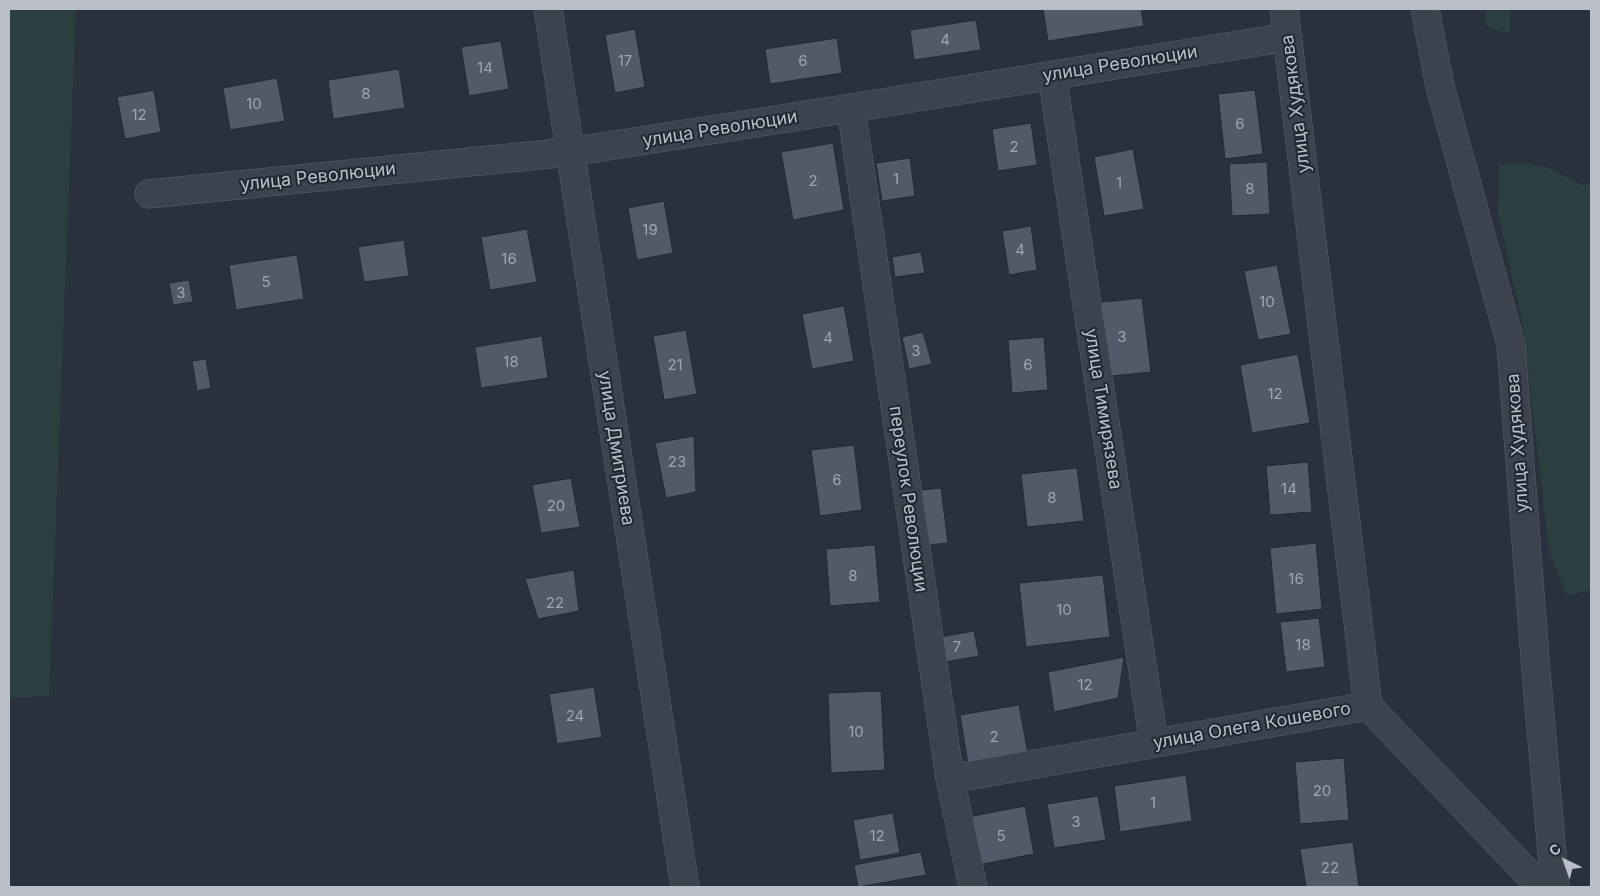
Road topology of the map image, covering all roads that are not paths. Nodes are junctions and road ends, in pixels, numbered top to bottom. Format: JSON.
{"nodes":[{"id":1,"x":548,"y":9,"type":"edge"},
{"id":2,"x":1284,"y":9,"type":"edge"},
{"id":3,"x":1425,"y":9,"type":"edge"},
{"id":4,"x":1288,"y":37,"type":"junction"},
{"id":5,"x":1052,"y":75,"type":"junction"},
{"id":6,"x":851,"y":108,"type":"junction"},
{"id":7,"x":570,"y":152,"type":"junction"},
{"id":8,"x":149,"y":194,"type":"dead end"},
{"id":9,"x":1368,"y":706,"type":"junction"},
{"id":10,"x":1154,"y":744,"type":"junction"},
{"id":11,"x":950,"y":779,"type":"junction"},
{"id":12,"x":685,"y":887,"type":"edge"},
{"id":13,"x":973,"y":887,"type":"edge"},
{"id":14,"x":1541,"y":887,"type":"edge"},
{"id":15,"x":1556,"y":887,"type":"edge"}],
"edges":[{"from":1,"to":7,"type":"street","name":"улица Дмитриева"},
{"from":2,"to":4,"type":"street","name":"улица Худякова"},
{"from":3,"to":15,"type":"street","name":"улица Худякова"},
{"from":4,"to":5,"type":"street","name":"улица Революции"},
{"from":4,"to":9,"type":"street","name":"улица Худякова"},
{"from":5,"to":6,"type":"street","name":"улица Революции"},
{"from":5,"to":10,"type":"street","name":"улица Тимирязева"},
{"from":6,"to":7,"type":"street","name":"улица Революции"},
{"from":6,"to":11,"type":"street","name":"переулок Революции"},
{"from":7,"to":8,"type":"street","name":"улица Революции"},
{"from":7,"to":12,"type":"street","name":"улица Дмитриева"},
{"from":9,"to":10,"type":"street","name":"улица Олега Кошевого"},
{"from":9,"to":14,"type":"street","name":"улица Олега Кошевого"},
{"from":10,"to":11,"type":"street","name":"улица Олега Кошевого"},
{"from":11,"to":13,"type":"street","name":"переулок Революции"}]}
